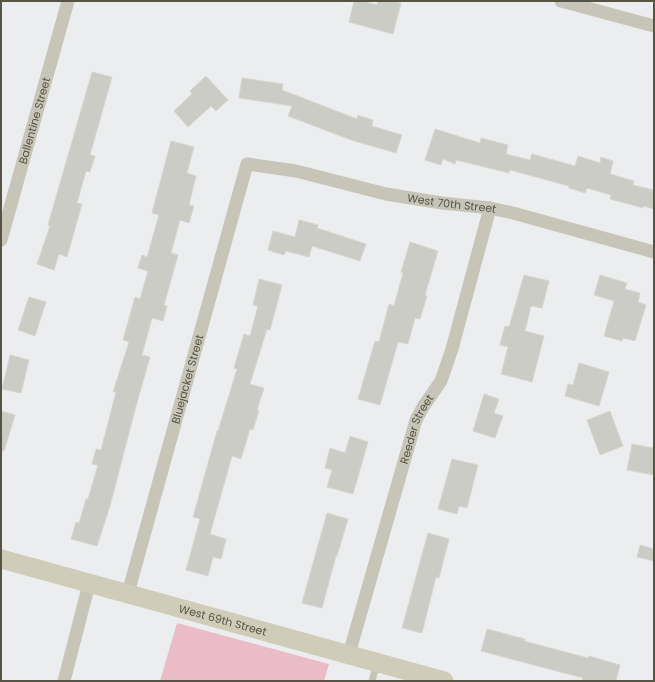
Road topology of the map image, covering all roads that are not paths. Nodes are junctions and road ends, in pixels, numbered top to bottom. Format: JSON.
{"nodes":[{"id":1,"x":68,"y":1,"type":"edge"},
{"id":2,"x":561,"y":1,"type":"edge"},
{"id":3,"x":654,"y":26,"type":"edge"},
{"id":4,"x":247,"y":164,"type":"joint"},
{"id":5,"x":490,"y":208,"type":"junction"},
{"id":6,"x":1,"y":240,"type":"edge"},
{"id":7,"x":654,"y":252,"type":"edge"},
{"id":8,"x":1,"y":559,"type":"edge"},
{"id":9,"x":89,"y":584,"type":"junction"},
{"id":10,"x":128,"y":593,"type":"junction"},
{"id":11,"x":349,"y":654,"type":"junction"},
{"id":12,"x":377,"y":662,"type":"junction"},
{"id":13,"x":417,"y":677,"type":"edge"},
{"id":14,"x":64,"y":681,"type":"edge"},
{"id":15,"x":372,"y":681,"type":"edge"},
{"id":16,"x":444,"y":681,"type":"edge"}],
"edges":[{"from":1,"to":6,"type":"street","name":"Ballentine Street"},
{"from":2,"to":3,"type":"street"},
{"from":4,"to":5,"type":"street","name":"West 70th Street"},
{"from":4,"to":10,"type":"street","name":"Bluejacket Street"},
{"from":5,"to":7,"type":"street","name":"West 70th Street"},
{"from":5,"to":11,"type":"street","name":"Reeder Street"},
{"from":8,"to":9,"type":"street","name":"West 69th Street"},
{"from":9,"to":10,"type":"street","name":"West 69th Street"},
{"from":9,"to":14,"type":"street"},
{"from":10,"to":11,"type":"street","name":"West 69th Street"},
{"from":11,"to":12,"type":"street","name":"West 69th Street"},
{"from":12,"to":13,"type":"street","name":"West 69th Street"},
{"from":12,"to":15,"type":"lane"},
{"from":13,"to":16,"type":"street","name":"West 69th Street"}]}
